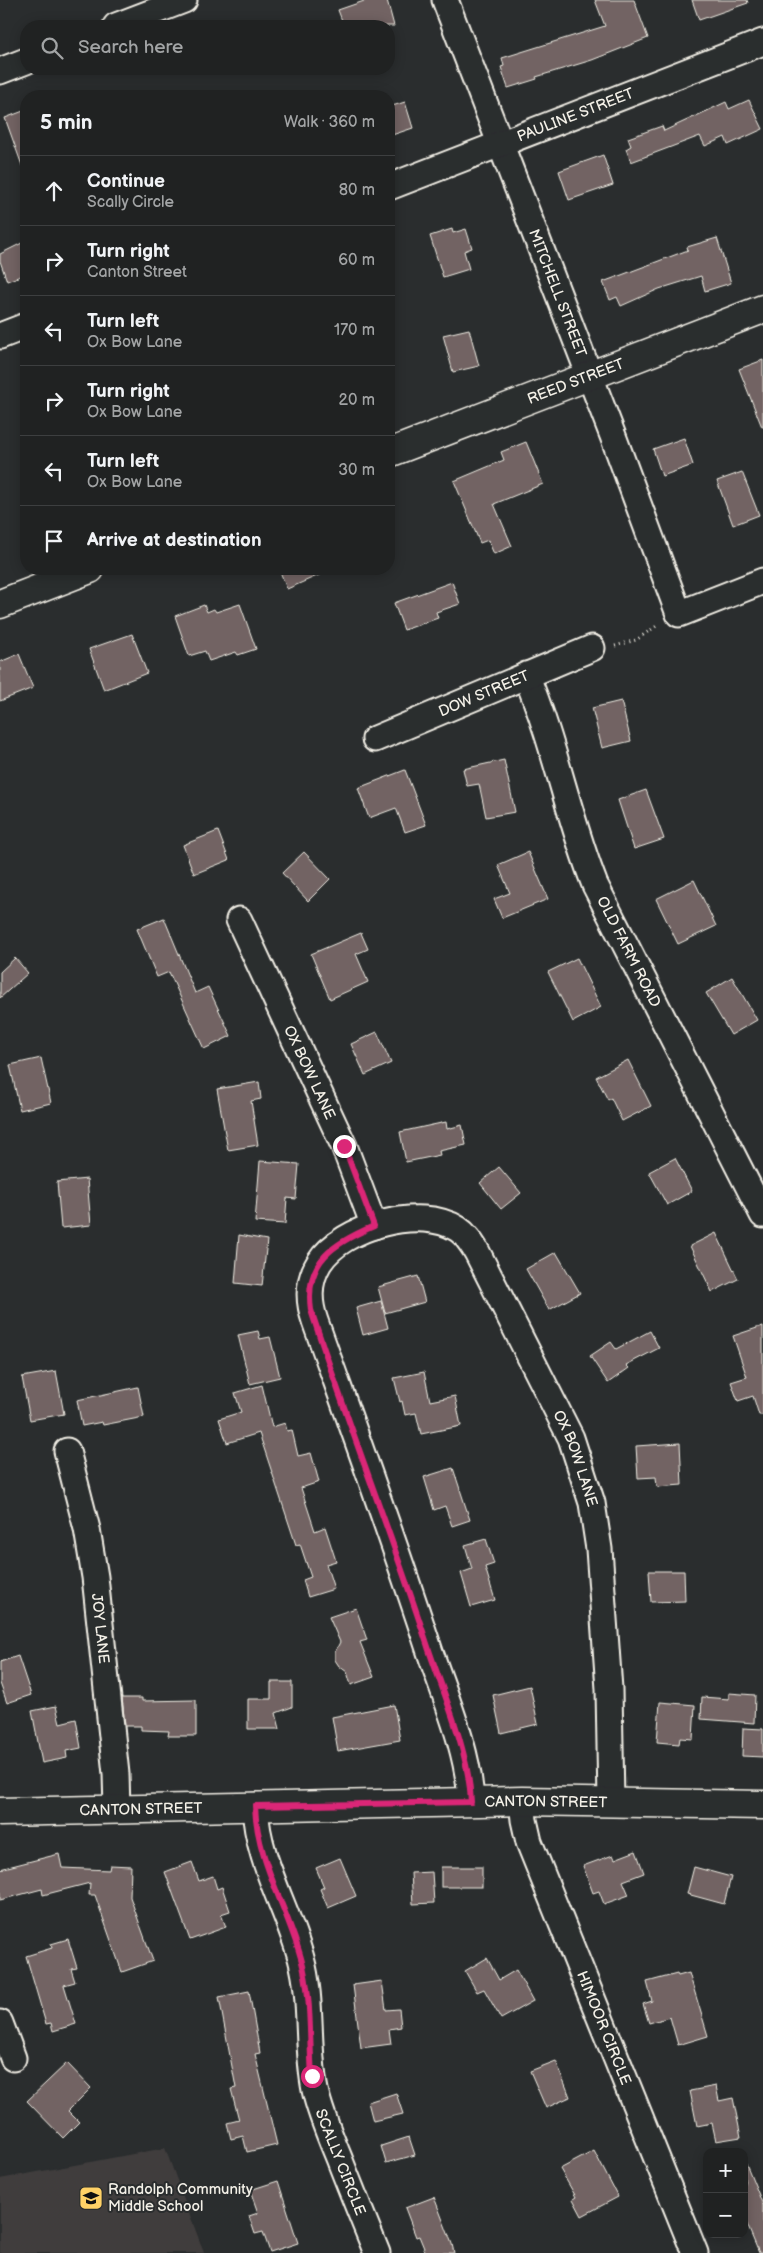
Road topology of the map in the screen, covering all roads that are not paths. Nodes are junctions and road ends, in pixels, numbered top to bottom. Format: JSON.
{"nodes":[{"id":1,"x":184,"y":0,"type":"edge"},
{"id":2,"x":445,"y":0,"type":"edge"},
{"id":3,"x":132,"y":20,"type":"edge"},
{"id":4,"x":763,"y":42,"type":"edge"},
{"id":5,"x":20,"y":63,"type":"edge"},
{"id":6,"x":0,"y":71,"type":"edge"},
{"id":7,"x":500,"y":144,"type":"junction"},
{"id":8,"x":395,"y":185,"type":"edge"},
{"id":9,"x":763,"y":309,"type":"edge"},
{"id":10,"x":20,"y":328,"type":"edge"},
{"id":11,"x":0,"y":336,"type":"edge"},
{"id":12,"x":590,"y":376,"type":"junction"},
{"id":13,"x":395,"y":452,"type":"edge"},
{"id":14,"x":75,"y":575,"type":"edge"},
{"id":15,"x":763,"y":581,"type":"edge"},
{"id":16,"x":0,"y":604,"type":"edge"},
{"id":17,"x":592,"y":648,"type":"road end"},
{"id":18,"x":526,"y":675,"type":"junction"},
{"id":19,"x":375,"y":739,"type":"dead end"},
{"id":20,"x":239,"y":920,"type":"dead end"},
{"id":21,"x":763,"y":1215,"type":"edge"},
{"id":22,"x":374,"y":1226,"type":"junction"},
{"id":23,"x":68,"y":1451,"type":"dead end"},
{"id":24,"x":522,"y":1801,"type":"junction"},
{"id":25,"x":471,"y":1802,"type":"junction"},
{"id":26,"x":610,"y":1802,"type":"junction"},
{"id":27,"x":763,"y":1805,"type":"edge"},
{"id":28,"x":255,"y":1806,"type":"junction"},
{"id":29,"x":117,"y":1809,"type":"junction"},
{"id":30,"x":0,"y":1812,"type":"edge"},
{"id":31,"x":0,"y":2023,"type":"edge"},
{"id":32,"x":12,"y":2058,"type":"dead end"},
{"id":33,"x":377,"y":2253,"type":"edge"},
{"id":34,"x":695,"y":2253,"type":"edge"}],
"edges":[{"from":1,"to":3,"type":"street"},
{"from":2,"to":7,"type":"street","name":"MITCHELL STREET"},
{"from":4,"to":7,"type":"street","name":"PAULINE STREET"},
{"from":5,"to":6,"type":"street"},
{"from":7,"to":8,"type":"street","name":"PAULINE STREET"},
{"from":7,"to":12,"type":"street","name":"MITCHELL STREET"},
{"from":9,"to":12,"type":"street","name":"REED STREET"},
{"from":10,"to":11,"type":"street"},
{"from":12,"to":13,"type":"street","name":"REED STREET"},
{"from":12,"to":15,"type":"street","name":"MITCHELL STREET"},
{"from":14,"to":16,"type":"street"},
{"from":17,"to":18,"type":"street","name":"DOW STREET"},
{"from":18,"to":19,"type":"street","name":"DOW STREET"},
{"from":18,"to":21,"type":"street","name":"OLD FARM ROAD"},
{"from":20,"to":22,"type":"street","name":"OX BOW LANE"},
{"from":22,"to":25,"type":"street","name":"OX BOW LANE"},
{"from":22,"to":26,"type":"street","name":"OX BOW LANE"},
{"from":23,"to":29,"type":"street","name":"JOY LANE"},
{"from":24,"to":25,"type":"street","name":"CANTON STREET"},
{"from":24,"to":26,"type":"street","name":"CANTON STREET"},
{"from":24,"to":34,"type":"street","name":"HIMOOR CIRCLE"},
{"from":25,"to":28,"type":"street","name":"CANTON STREET"},
{"from":26,"to":27,"type":"street","name":"CANTON STREET"},
{"from":28,"to":29,"type":"street","name":"CANTON STREET"},
{"from":28,"to":33,"type":"street","name":"SCALLY CIRCLE"},
{"from":29,"to":30,"type":"street","name":"CANTON STREET"},
{"from":31,"to":32,"type":"street"}]}
